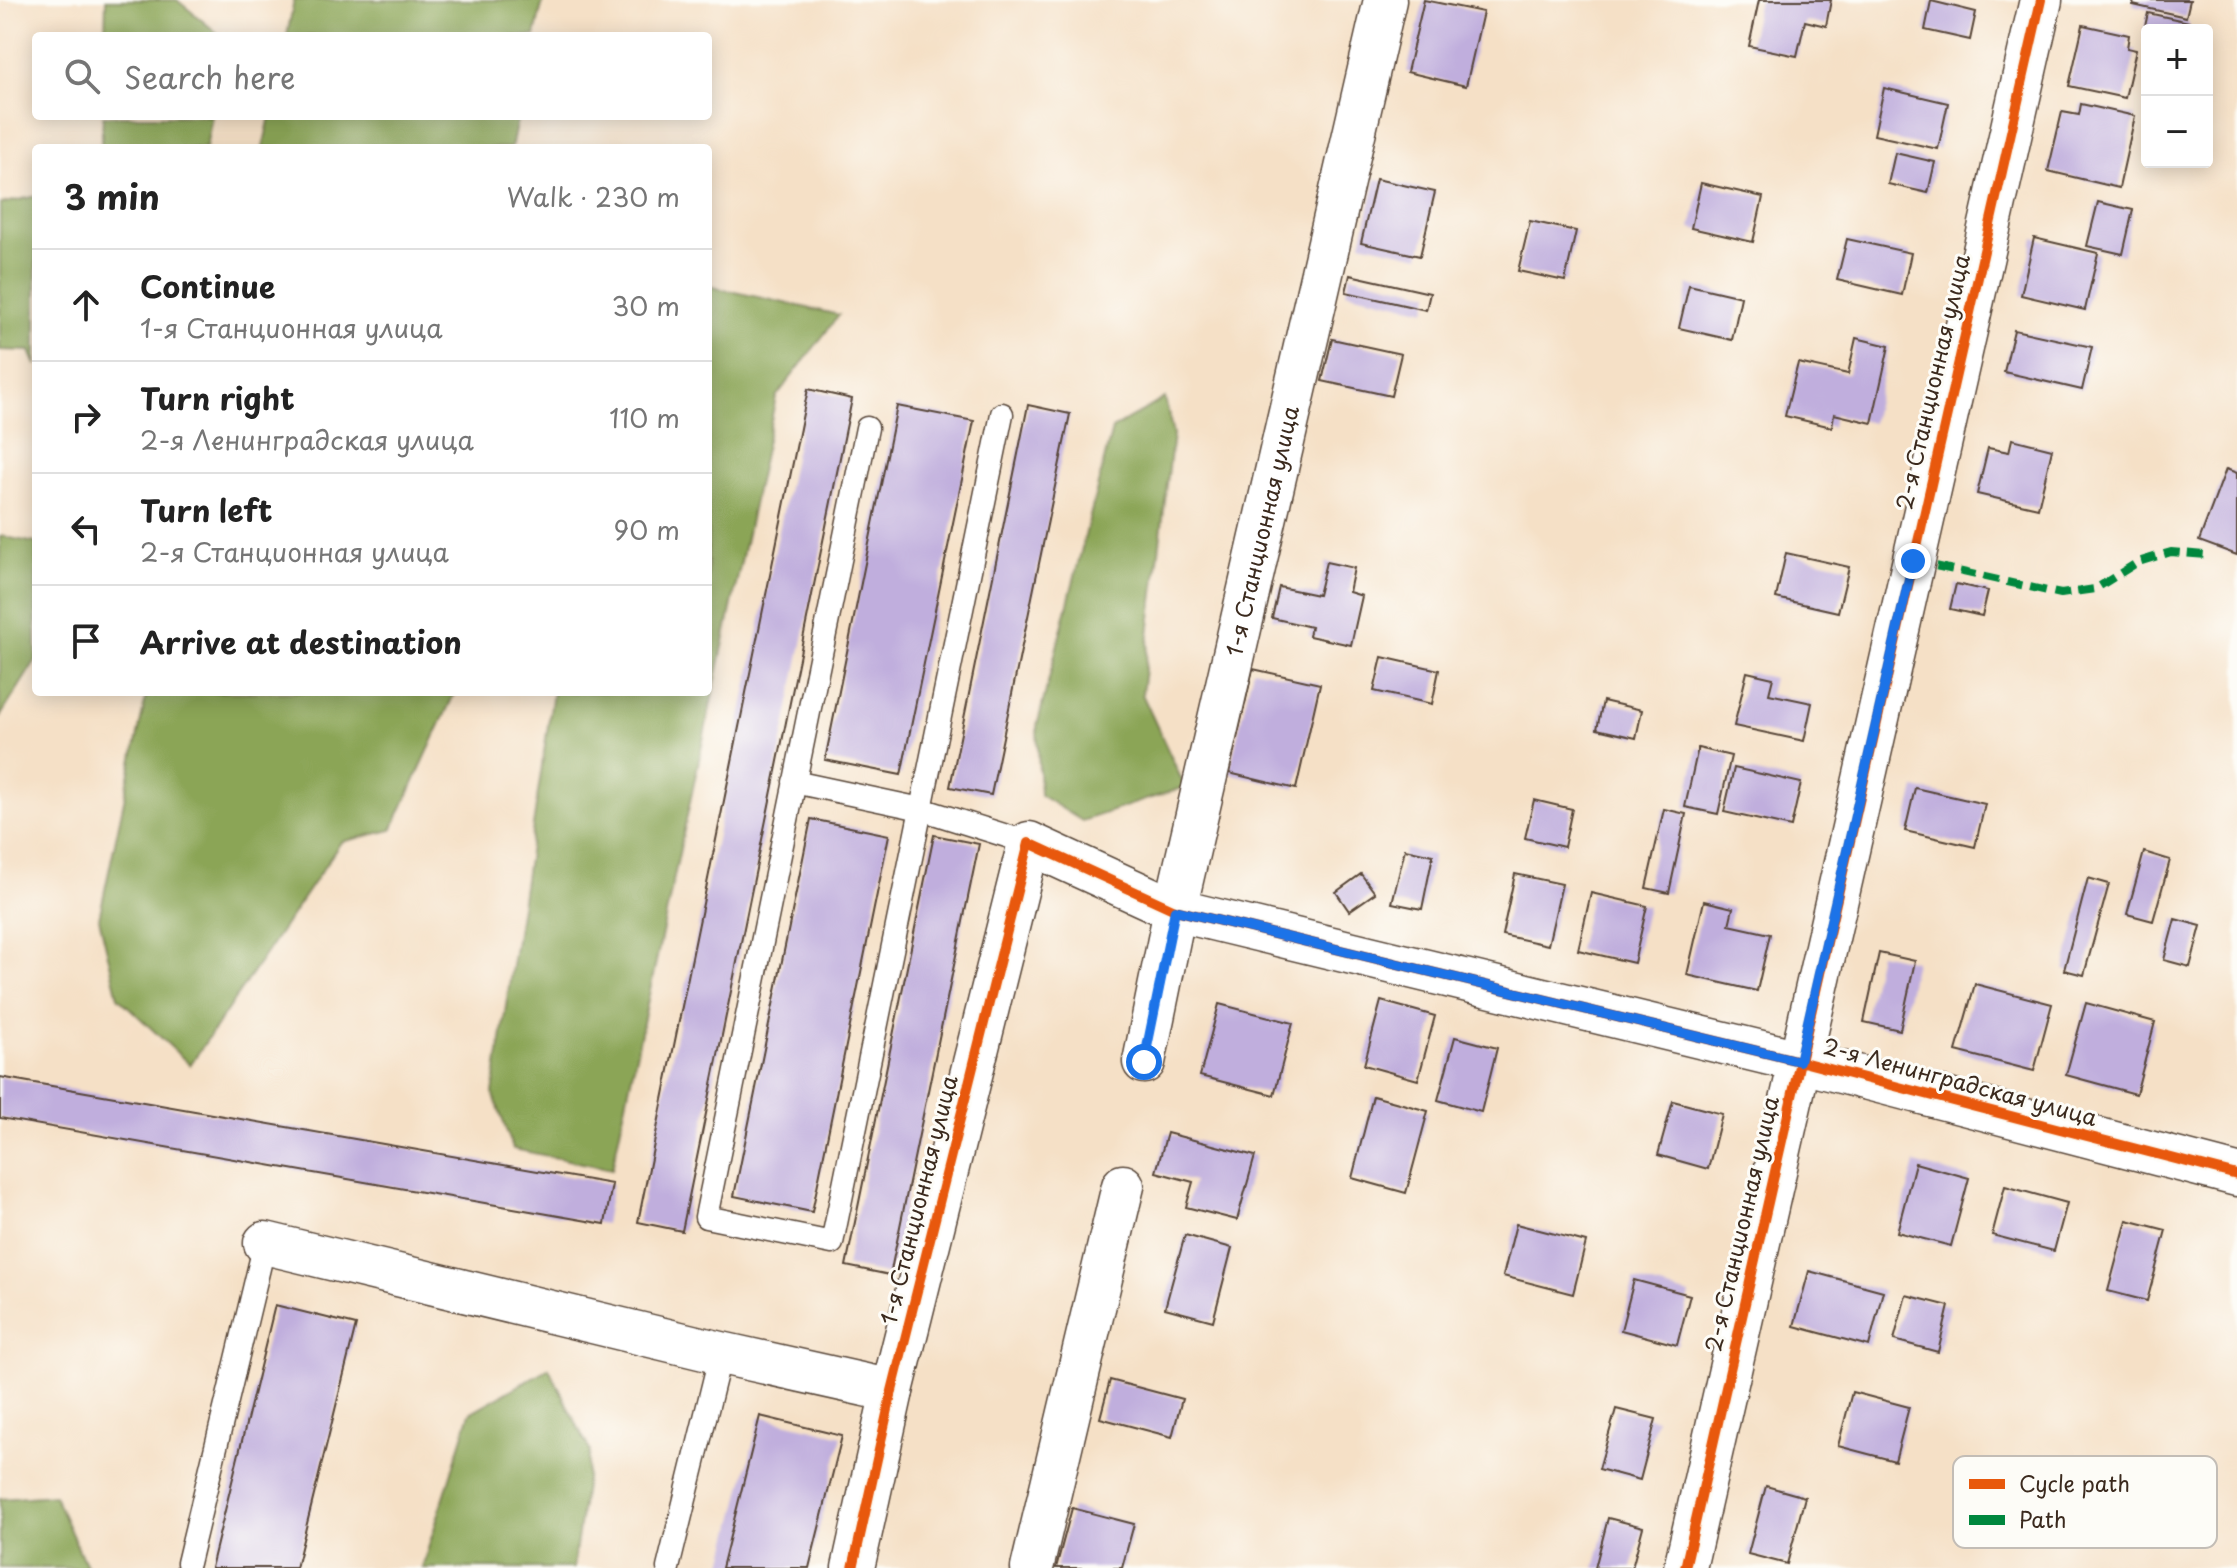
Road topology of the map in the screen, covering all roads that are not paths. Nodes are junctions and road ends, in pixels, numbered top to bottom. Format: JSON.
{"nodes":[{"id":1,"x":1385,"y":0,"type":"edge"},
{"id":2,"x":2041,"y":0,"type":"edge"},
{"id":3,"x":1002,"y":414,"type":"dead end"},
{"id":4,"x":867,"y":428,"type":"dead end"},
{"id":5,"x":794,"y":782,"type":"junction"},
{"id":6,"x":921,"y":809,"type":"junction"},
{"id":7,"x":1029,"y":843,"type":"junction"},
{"id":8,"x":1175,"y":910,"type":"junction"},
{"id":9,"x":1799,"y":1061,"type":"junction"},
{"id":10,"x":1144,"y":1062,"type":"dead end"},
{"id":11,"x":2237,"y":1175,"type":"edge"},
{"id":12,"x":1123,"y":1186,"type":"dead end"},
{"id":13,"x":265,"y":1243,"type":"joint"},
{"id":14,"x":721,"y":1353,"type":"junction"},
{"id":15,"x":892,"y":1391,"type":"junction"},
{"id":16,"x":188,"y":1563,"type":"dead end"},
{"id":17,"x":668,"y":1568,"type":"edge"},
{"id":18,"x":853,"y":1568,"type":"edge"},
{"id":19,"x":1032,"y":1568,"type":"edge"},
{"id":20,"x":1685,"y":1568,"type":"edge"}],
"edges":[{"from":1,"to":8,"type":"street","name":"1-я Станционная улица"},
{"from":2,"to":9,"type":"street","name":"2-я Станционная улица"},
{"from":3,"to":6,"type":"lane"},
{"from":4,"to":5,"type":"lane"},
{"from":5,"to":6,"type":"lane"},
{"from":5,"to":6,"type":"lane"},
{"from":6,"to":7,"type":"lane"},
{"from":7,"to":8,"type":"street","name":"2-я Ленинградская улица"},
{"from":7,"to":15,"type":"street","name":"1-я Станционная улица"},
{"from":8,"to":9,"type":"street","name":"2-я Ленинградская улица"},
{"from":8,"to":10,"type":"street","name":"1-я Станционная улица"},
{"from":9,"to":11,"type":"street","name":"2-я Ленинградская улица"},
{"from":9,"to":20,"type":"street","name":"2-я Станционная улица"},
{"from":12,"to":19,"type":"street"},
{"from":13,"to":14,"type":"street"},
{"from":13,"to":16,"type":"lane"},
{"from":14,"to":15,"type":"street"},
{"from":14,"to":17,"type":"lane"},
{"from":15,"to":18,"type":"street","name":"1-я Станционная улица"}]}
